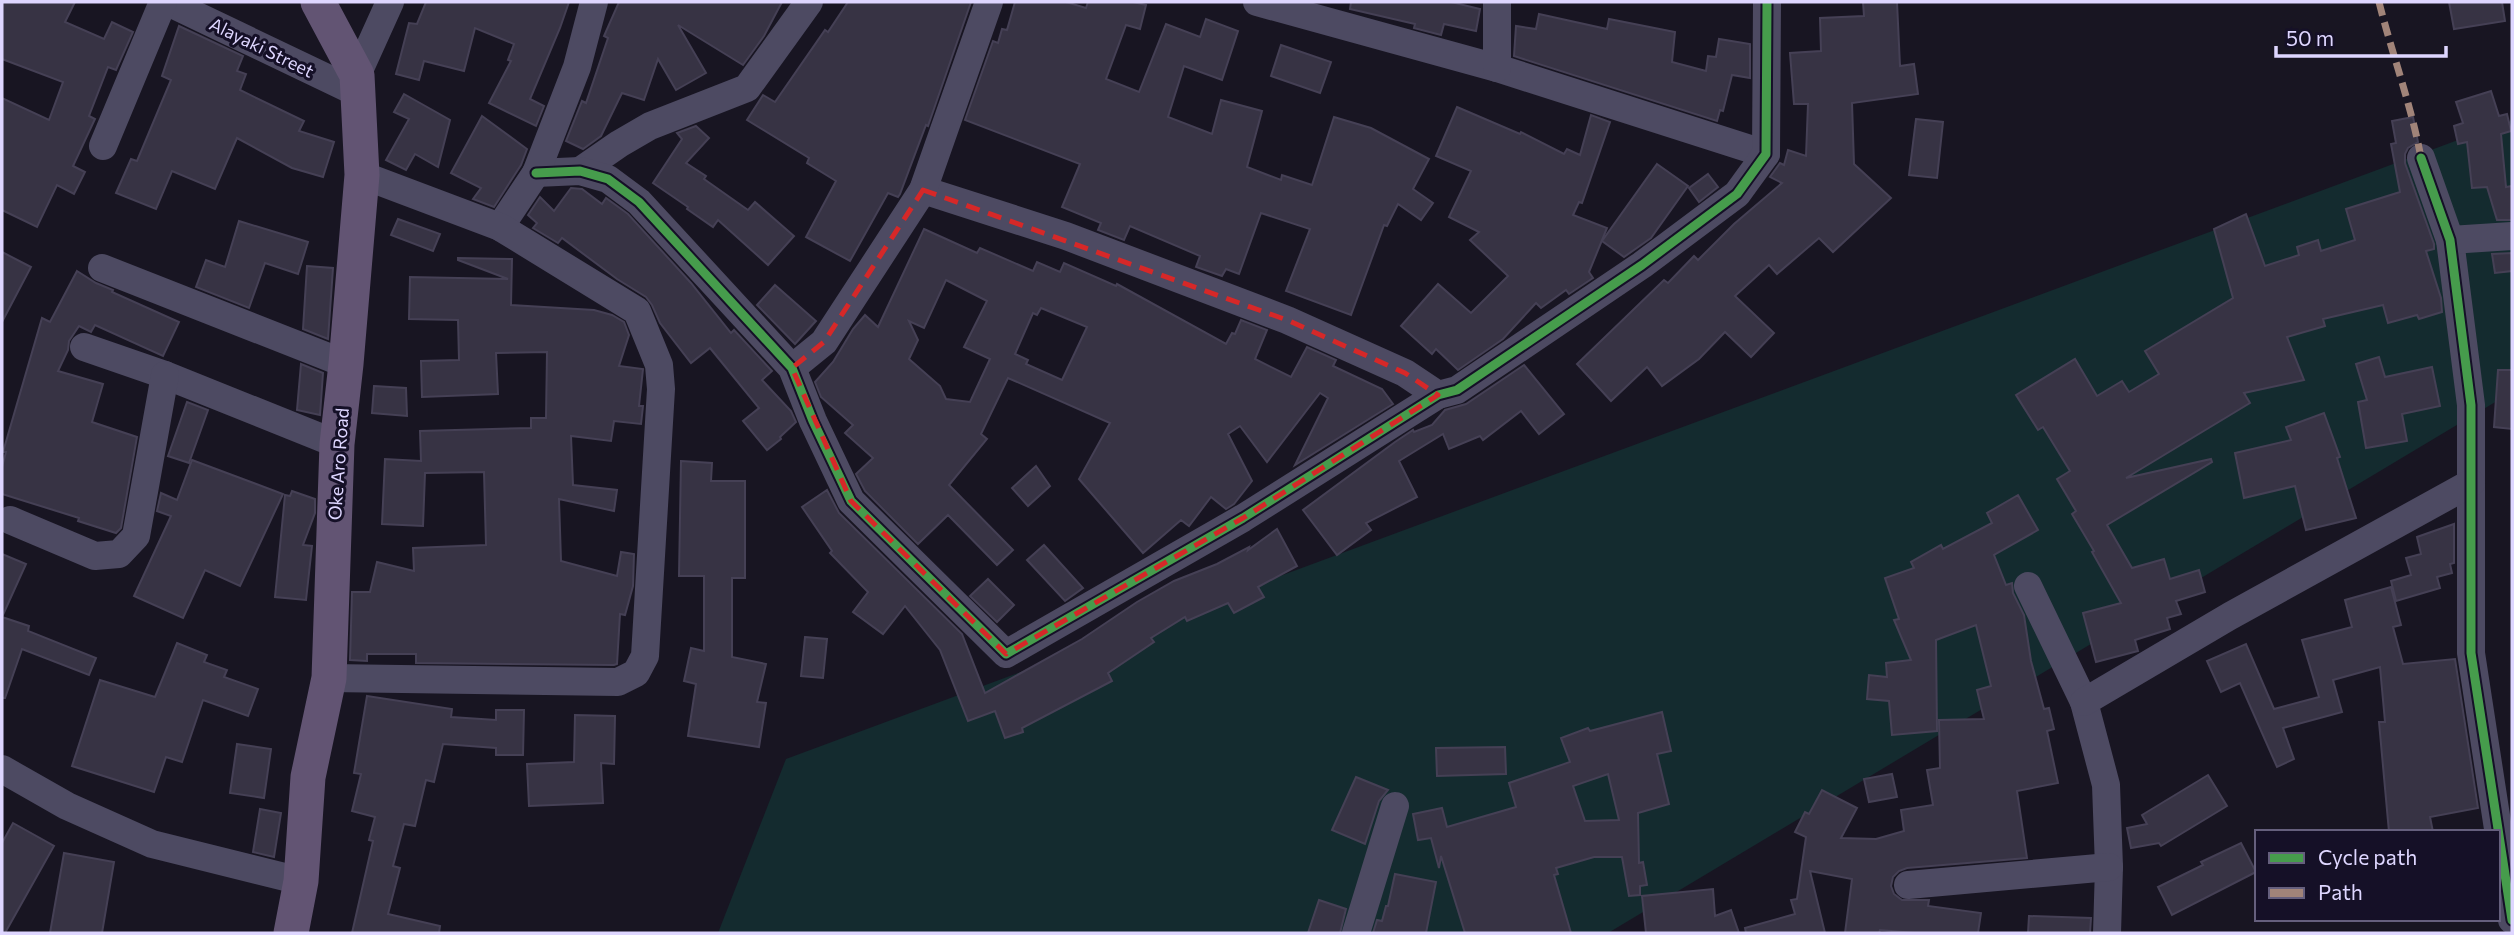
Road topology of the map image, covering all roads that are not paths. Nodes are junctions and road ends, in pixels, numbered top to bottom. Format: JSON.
{"nodes":[{"id":1,"x":166,"y":2,"type":"edge"},
{"id":2,"x":318,"y":2,"type":"edge"},
{"id":3,"x":390,"y":2,"type":"edge"},
{"id":4,"x":594,"y":2,"type":"edge"},
{"id":5,"x":809,"y":2,"type":"edge"},
{"id":6,"x":989,"y":2,"type":"edge"},
{"id":7,"x":1257,"y":2,"type":"edge"},
{"id":8,"x":1497,"y":2,"type":"edge"},
{"id":9,"x":1767,"y":2,"type":"edge"},
{"id":10,"x":1497,"y":68,"type":"junction"},
{"id":11,"x":356,"y":83,"type":"junction"},
{"id":12,"x":103,"y":146,"type":"dead end"},
{"id":13,"x":1766,"y":154,"type":"junction"},
{"id":14,"x":2421,"y":158,"type":"dead end"},
{"id":15,"x":580,"y":171,"type":"junction"},
{"id":16,"x":536,"y":173,"type":"junction"},
{"id":17,"x":362,"y":175,"type":"junction"},
{"id":18,"x":923,"y":190,"type":"junction"},
{"id":19,"x":500,"y":227,"type":"junction"},
{"id":20,"x":2512,"y":236,"type":"edge"},
{"id":21,"x":2451,"y":240,"type":"junction"},
{"id":22,"x":102,"y":268,"type":"dead end"},
{"id":23,"x":85,"y":347,"type":"dead end"},
{"id":24,"x":346,"y":364,"type":"junction"},
{"id":25,"x":792,"y":368,"type":"junction"},
{"id":26,"x":164,"y":375,"type":"junction"},
{"id":27,"x":1438,"y":394,"type":"junction"},
{"id":28,"x":337,"y":444,"type":"junction"},
{"id":29,"x":2470,"y":484,"type":"junction"},
{"id":30,"x":10,"y":520,"type":"dead end"},
{"id":31,"x":2028,"y":586,"type":"dead end"},
{"id":32,"x":329,"y":678,"type":"junction"},
{"id":33,"x":2084,"y":702,"type":"junction"},
{"id":34,"x":2,"y":769,"type":"edge"},
{"id":35,"x":1395,"y":806,"type":"dead end"},
{"id":36,"x":2498,"y":830,"type":"edge"},
{"id":37,"x":2500,"y":842,"type":"edge"},
{"id":38,"x":2109,"y":867,"type":"junction"},
{"id":39,"x":301,"y":881,"type":"junction"},
{"id":40,"x":1908,"y":885,"type":"dead end"},
{"id":41,"x":2512,"y":920,"type":"edge"},
{"id":42,"x":291,"y":933,"type":"edge"},
{"id":43,"x":1356,"y":933,"type":"edge"},
{"id":44,"x":2107,"y":933,"type":"edge"}],
"edges":[{"from":1,"to":11,"type":"street","name":"Alayaki Street"},
{"from":1,"to":12,"type":"street"},
{"from":2,"to":11,"type":"main road","name":"Oke Aro Road"},
{"from":3,"to":11,"type":"street"},
{"from":4,"to":16,"type":"street"},
{"from":5,"to":15,"type":"street"},
{"from":6,"to":18,"type":"street"},
{"from":7,"to":10,"type":"street"},
{"from":8,"to":10,"type":"street"},
{"from":9,"to":13,"type":"street"},
{"from":10,"to":13,"type":"street"},
{"from":11,"to":17,"type":"main road","name":"Oke Aro Road"},
{"from":13,"to":27,"type":"street"},
{"from":14,"to":21,"type":"street"},
{"from":15,"to":16,"type":"street"},
{"from":15,"to":25,"type":"street"},
{"from":16,"to":19,"type":"street"},
{"from":17,"to":19,"type":"street"},
{"from":17,"to":24,"type":"main road","name":"Oke Aro Road"},
{"from":18,"to":25,"type":"street"},
{"from":18,"to":27,"type":"street"},
{"from":19,"to":32,"type":"street"},
{"from":20,"to":21,"type":"street"},
{"from":21,"to":29,"type":"street"},
{"from":22,"to":24,"type":"street"},
{"from":23,"to":26,"type":"street"},
{"from":24,"to":28,"type":"main road","name":"Oke Aro Road"},
{"from":25,"to":27,"type":"street"},
{"from":26,"to":28,"type":"street"},
{"from":26,"to":30,"type":"street"},
{"from":28,"to":32,"type":"main road","name":"Oke Aro Road"},
{"from":29,"to":33,"type":"street"},
{"from":29,"to":36,"type":"street"},
{"from":31,"to":33,"type":"street"},
{"from":32,"to":39,"type":"main road","name":"Oke Aro Road"},
{"from":33,"to":38,"type":"street"},
{"from":34,"to":39,"type":"street"},
{"from":35,"to":43,"type":"street"},
{"from":37,"to":41,"type":"street"},
{"from":38,"to":40,"type":"street"},
{"from":38,"to":44,"type":"street"},
{"from":39,"to":42,"type":"main road","name":"Oke Aro Road"}]}
